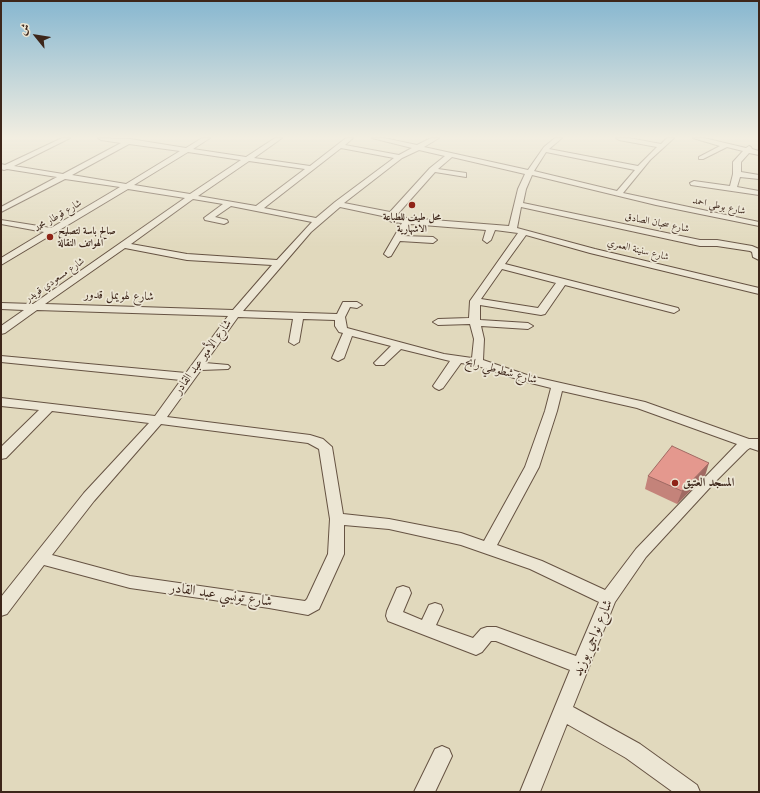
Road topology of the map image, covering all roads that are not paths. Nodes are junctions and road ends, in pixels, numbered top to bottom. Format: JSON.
{"nodes":[{"id":1,"x":49,"y":175,"type":"edge"},
{"id":2,"x":67,"y":175,"type":"edge"},
{"id":3,"x":146,"y":175,"type":"edge"},
{"id":4,"x":224,"y":175,"type":"edge"},
{"id":5,"x":302,"y":175,"type":"edge"},
{"id":6,"x":376,"y":175,"type":"edge"},
{"id":7,"x":428,"y":175,"type":"edge"},
{"id":8,"x":528,"y":175,"type":"edge"},
{"id":9,"x":538,"y":175,"type":"edge"},
{"id":10,"x":635,"y":175,"type":"edge"},
{"id":11,"x":737,"y":175,"type":"edge"},
{"id":12,"x":744,"y":175,"type":"edge"},
{"id":13,"x":699,"y":176,"type":"dead end"},
{"id":14,"x":63,"y":177,"type":"junction"},
{"id":15,"x":759,"y":177,"type":"edge"},
{"id":16,"x":126,"y":187,"type":"junction"},
{"id":17,"x":733,"y":189,"type":"junction"},
{"id":18,"x":759,"y":193,"type":"edge"},
{"id":19,"x":618,"y":194,"type":"junction"},
{"id":20,"x":191,"y":197,"type":"junction"},
{"id":21,"x":230,"y":203,"type":"junction"},
{"id":22,"x":338,"y":204,"type":"junction"},
{"id":23,"x":518,"y":204,"type":"junction"},
{"id":24,"x":258,"y":208,"type":"junction"},
{"id":25,"x":1,"y":210,"type":"edge"},
{"id":26,"x":392,"y":215,"type":"junction"},
{"id":27,"x":317,"y":221,"type":"junction"},
{"id":28,"x":407,"y":221,"type":"junction"},
{"id":29,"x":1,"y":222,"type":"edge"},
{"id":30,"x":224,"y":222,"type":"dead end"},
{"id":31,"x":759,"y":224,"type":"edge"},
{"id":32,"x":491,"y":228,"type":"junction"},
{"id":33,"x":512,"y":229,"type":"junction"},
{"id":34,"x":51,"y":231,"type":"junction"},
{"id":35,"x":523,"y":233,"type":"junction"},
{"id":36,"x":398,"y":238,"type":"junction"},
{"id":37,"x":433,"y":240,"type":"dead end"},
{"id":38,"x":487,"y":240,"type":"dead end"},
{"id":39,"x":124,"y":245,"type":"junction"},
{"id":40,"x":388,"y":254,"type":"dead end"},
{"id":41,"x":759,"y":257,"type":"edge"},
{"id":42,"x":1,"y":262,"type":"edge"},
{"id":43,"x":280,"y":263,"type":"junction"},
{"id":44,"x":501,"y":266,"type":"junction"},
{"id":45,"x":562,"y":282,"type":"junction"},
{"id":46,"x":759,"y":291,"type":"edge"},
{"id":47,"x":475,"y":301,"type":"junction"},
{"id":48,"x":358,"y":305,"type":"dead end"},
{"id":49,"x":1,"y":306,"type":"edge"},
{"id":50,"x":36,"y":307,"type":"junction"},
{"id":51,"x":674,"y":310,"type":"dead end"},
{"id":52,"x":236,"y":313,"type":"junction"},
{"id":53,"x":299,"y":315,"type":"junction"},
{"id":54,"x":340,"y":317,"type":"junction"},
{"id":55,"x":438,"y":322,"type":"dead end"},
{"id":56,"x":475,"y":322,"type":"junction"},
{"id":57,"x":528,"y":326,"type":"dead end"},
{"id":58,"x":1,"y":331,"type":"edge"},
{"id":59,"x":349,"y":331,"type":"junction"},
{"id":60,"x":294,"y":342,"type":"dead end"},
{"id":61,"x":399,"y":345,"type":"junction"},
{"id":62,"x":338,"y":358,"type":"dead end"},
{"id":63,"x":1,"y":359,"type":"edge"},
{"id":64,"x":457,"y":360,"type":"junction"},
{"id":65,"x":477,"y":362,"type":"junction"},
{"id":66,"x":380,"y":363,"type":"dead end"},
{"id":67,"x":197,"y":366,"type":"junction"},
{"id":68,"x":224,"y":367,"type":"dead end"},
{"id":69,"x":189,"y":377,"type":"junction"},
{"id":70,"x":439,"y":386,"type":"dead end"},
{"id":71,"x":557,"y":386,"type":"junction"},
{"id":72,"x":1,"y":402,"type":"edge"},
{"id":73,"x":48,"y":408,"type":"junction"},
{"id":74,"x":158,"y":420,"type":"junction"},
{"id":75,"x":756,"y":443,"type":"edge"},
{"id":76,"x":4,"y":450,"type":"edge"},
{"id":77,"x":337,"y":519,"type":"junction"},
{"id":78,"x":488,"y":548,"type":"junction"},
{"id":79,"x":41,"y":558,"type":"junction"},
{"id":80,"x":403,"y":593,"type":"dead end"},
{"id":81,"x":608,"y":599,"type":"junction"},
{"id":82,"x":1,"y":609,"type":"edge"},
{"id":83,"x":435,"y":610,"type":"dead end"},
{"id":84,"x":426,"y":629,"type":"junction"},
{"id":85,"x":581,"y":666,"type":"junction"},
{"id":86,"x":562,"y":712,"type":"junction"},
{"id":87,"x":442,"y":756,"type":"dead end"},
{"id":88,"x":424,"y":792,"type":"edge"},
{"id":89,"x":530,"y":792,"type":"edge"},
{"id":90,"x":690,"y":792,"type":"edge"}],
"edges":[{"from":1,"to":14,"type":"street"},
{"from":2,"to":14,"type":"street"},
{"from":3,"to":16,"type":"street","name":"شارع قوطار محمد"},
{"from":4,"to":20,"type":"street","name":"شارع مسعودي قويدر"},
{"from":5,"to":24,"type":"street"},
{"from":6,"to":22,"type":"street","name":"شارع الأمير عبد القادر"},
{"from":7,"to":26,"type":"street"},
{"from":8,"to":23,"type":"street"},
{"from":9,"to":19,"type":"street","name":"شارع بوطي احمد"},
{"from":10,"to":19,"type":"street"},
{"from":11,"to":17,"type":"street"},
{"from":12,"to":15,"type":"street"},
{"from":13,"to":17,"type":"street"},
{"from":14,"to":16,"type":"street"},
{"from":14,"to":25,"type":"street"},
{"from":16,"to":20,"type":"street"},
{"from":16,"to":34,"type":"street","name":"شارع قوطار محمد"},
{"from":17,"to":18,"type":"street"},
{"from":19,"to":31,"type":"street","name":"شارع بوطي احمد"},
{"from":20,"to":21,"type":"street"},
{"from":20,"to":39,"type":"street","name":"شارع مسعودي قويدر"},
{"from":21,"to":24,"type":"street"},
{"from":21,"to":30,"type":"street"},
{"from":22,"to":26,"type":"street"},
{"from":22,"to":27,"type":"street","name":"شارع الأمير عبد القادر"},
{"from":23,"to":33,"type":"street"},
{"from":23,"to":41,"type":"street","name":"شارع سحبان الصادق"},
{"from":24,"to":27,"type":"street"},
{"from":26,"to":28,"type":"street","name":"شارع سنينة العمري"},
{"from":27,"to":43,"type":"street","name":"شارع الأمير عبد القادر"},
{"from":28,"to":32,"type":"street","name":"شارع سنينة العمري"},
{"from":28,"to":36,"type":"street"},
{"from":29,"to":34,"type":"street"},
{"from":32,"to":33,"type":"street","name":"شارع سنينة العمري"},
{"from":32,"to":38,"type":"street"},
{"from":33,"to":35,"type":"street","name":"شارع سنينة العمري"},
{"from":34,"to":42,"type":"street","name":"شارع قوطار محمد"},
{"from":35,"to":44,"type":"street"},
{"from":35,"to":46,"type":"street","name":"شارع سنينة العمري"},
{"from":36,"to":37,"type":"street"},
{"from":36,"to":40,"type":"street"},
{"from":39,"to":43,"type":"street"},
{"from":39,"to":50,"type":"street","name":"شارع مسعودي قويدر"},
{"from":43,"to":52,"type":"street","name":"شارع الأمير عبد القادر"},
{"from":44,"to":45,"type":"street"},
{"from":44,"to":47,"type":"street"},
{"from":45,"to":47,"type":"street"},
{"from":45,"to":51,"type":"street"},
{"from":47,"to":56,"type":"street"},
{"from":48,"to":54,"type":"street"},
{"from":49,"to":50,"type":"street","name":"شارع لهويمل قدور"},
{"from":50,"to":52,"type":"street","name":"شارع لهويمل قدور"},
{"from":50,"to":58,"type":"street","name":"شارع مسعودي قويدر"},
{"from":52,"to":53,"type":"street"},
{"from":52,"to":67,"type":"street","name":"شارع الأمير عبد القادر"},
{"from":53,"to":54,"type":"street"},
{"from":53,"to":60,"type":"street"},
{"from":54,"to":59,"type":"street"},
{"from":55,"to":56,"type":"street"},
{"from":56,"to":57,"type":"street"},
{"from":56,"to":65,"type":"street"},
{"from":59,"to":61,"type":"street","name":"شارع شطوطي رابح"},
{"from":59,"to":62,"type":"street"},
{"from":61,"to":64,"type":"street","name":"شارع شطوطي رابح"},
{"from":61,"to":66,"type":"street"},
{"from":63,"to":69,"type":"street"},
{"from":64,"to":65,"type":"street","name":"شارع شطوطي رابح"},
{"from":64,"to":70,"type":"street"},
{"from":65,"to":71,"type":"street","name":"شارع شطوطي رابح"},
{"from":67,"to":68,"type":"street"},
{"from":67,"to":69,"type":"street","name":"شارع الأمير عبد القادر"},
{"from":69,"to":74,"type":"street","name":"شارع الأمير عبد القادر"},
{"from":71,"to":75,"type":"street","name":"شارع شطوطي رابح"},
{"from":71,"to":78,"type":"street"},
{"from":72,"to":73,"type":"street"},
{"from":73,"to":74,"type":"street"},
{"from":73,"to":76,"type":"street"},
{"from":74,"to":77,"type":"street"},
{"from":74,"to":79,"type":"street","name":"شارع الأمير عبد القادر"},
{"from":75,"to":81,"type":"street","name":"شارع نواجي بوزيد"},
{"from":77,"to":78,"type":"street"},
{"from":77,"to":79,"type":"street","name":"شارع تونسي عبد القادر"},
{"from":78,"to":81,"type":"street"},
{"from":79,"to":82,"type":"street","name":"شارع الأمير عبد القادر"},
{"from":80,"to":84,"type":"street"},
{"from":81,"to":85,"type":"street","name":"شارع نواجي بوزيد"},
{"from":83,"to":84,"type":"street"},
{"from":84,"to":85,"type":"street"},
{"from":85,"to":86,"type":"street","name":"شارع نواجي بوزيد"},
{"from":86,"to":89,"type":"street","name":"شارع نواجي بوزيد"},
{"from":86,"to":90,"type":"street"},
{"from":87,"to":88,"type":"street"}]}
